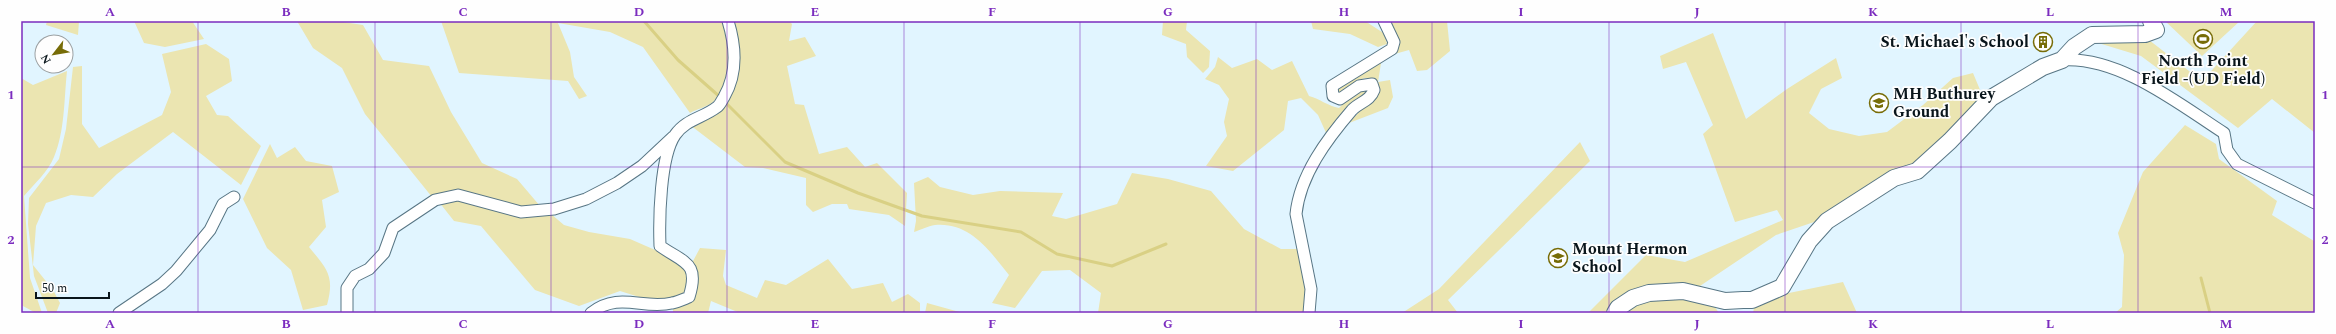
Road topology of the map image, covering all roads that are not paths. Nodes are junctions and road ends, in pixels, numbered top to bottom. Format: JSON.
{"nodes":[{"id":1,"x":728,"y":21,"type":"edge"},
{"id":2,"x":1384,"y":21,"type":"edge"},
{"id":3,"x":2151,"y":21,"type":"edge"},
{"id":4,"x":2062,"y":60,"type":"junction"},
{"id":5,"x":674,"y":136,"type":"junction"},
{"id":6,"x":234,"y":197,"type":"dead end"},
{"id":7,"x":2315,"y":203,"type":"edge"},
{"id":8,"x":119,"y":313,"type":"edge"},
{"id":9,"x":347,"y":313,"type":"edge"},
{"id":10,"x":592,"y":313,"type":"edge"},
{"id":11,"x":1309,"y":313,"type":"edge"},
{"id":12,"x":1615,"y":313,"type":"edge"}],
"edges":[{"from":1,"to":5,"type":"street"},
{"from":2,"to":11,"type":"street"},
{"from":3,"to":4,"type":"main road"},
{"from":4,"to":7,"type":"street"},
{"from":4,"to":12,"type":"main road"},
{"from":5,"to":9,"type":"street"},
{"from":5,"to":10,"type":"street"},
{"from":6,"to":8,"type":"street"}]}
